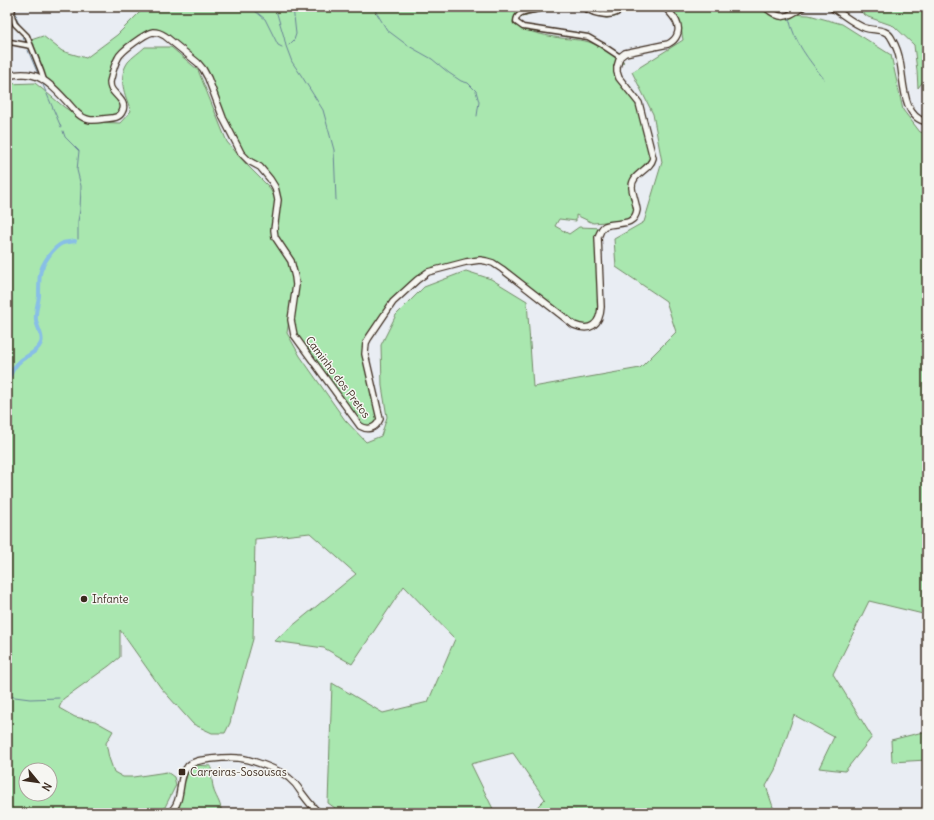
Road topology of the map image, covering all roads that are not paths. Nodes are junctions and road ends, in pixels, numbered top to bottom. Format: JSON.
{"nodes":[{"id":1,"x":13,"y":7,"type":"edge"},
{"id":2,"x":546,"y":7,"type":"edge"},
{"id":3,"x":583,"y":7,"type":"edge"},
{"id":4,"x":623,"y":7,"type":"edge"},
{"id":5,"x":666,"y":7,"type":"edge"},
{"id":6,"x":765,"y":7,"type":"edge"},
{"id":7,"x":803,"y":7,"type":"edge"},
{"id":8,"x":832,"y":7,"type":"edge"},
{"id":9,"x":7,"y":38,"type":"edge"},
{"id":10,"x":9,"y":45,"type":"edge"},
{"id":11,"x":31,"y":46,"type":"junction"},
{"id":12,"x":620,"y":57,"type":"junction"},
{"id":13,"x":7,"y":76,"type":"edge"},
{"id":14,"x":44,"y":80,"type":"junction"},
{"id":15,"x":927,"y":122,"type":"edge"},
{"id":16,"x":169,"y":813,"type":"edge"},
{"id":17,"x":319,"y":813,"type":"edge"}],
"edges":[{"from":1,"to":11,"type":"street"},
{"from":2,"to":12,"type":"street"},
{"from":3,"to":4,"type":"street"},
{"from":5,"to":12,"type":"main road"},
{"from":6,"to":7,"type":"main road"},
{"from":8,"to":15,"type":"main road"},
{"from":9,"to":10,"type":"street"},
{"from":10,"to":11,"type":"street"},
{"from":11,"to":14,"type":"street"},
{"from":12,"to":14,"type":"main road","name":"Caminho dos Pretos"},
{"from":13,"to":14,"type":"main road","name":"Caminho dos Pretos"},
{"from":16,"to":17,"type":"main road"}]}
